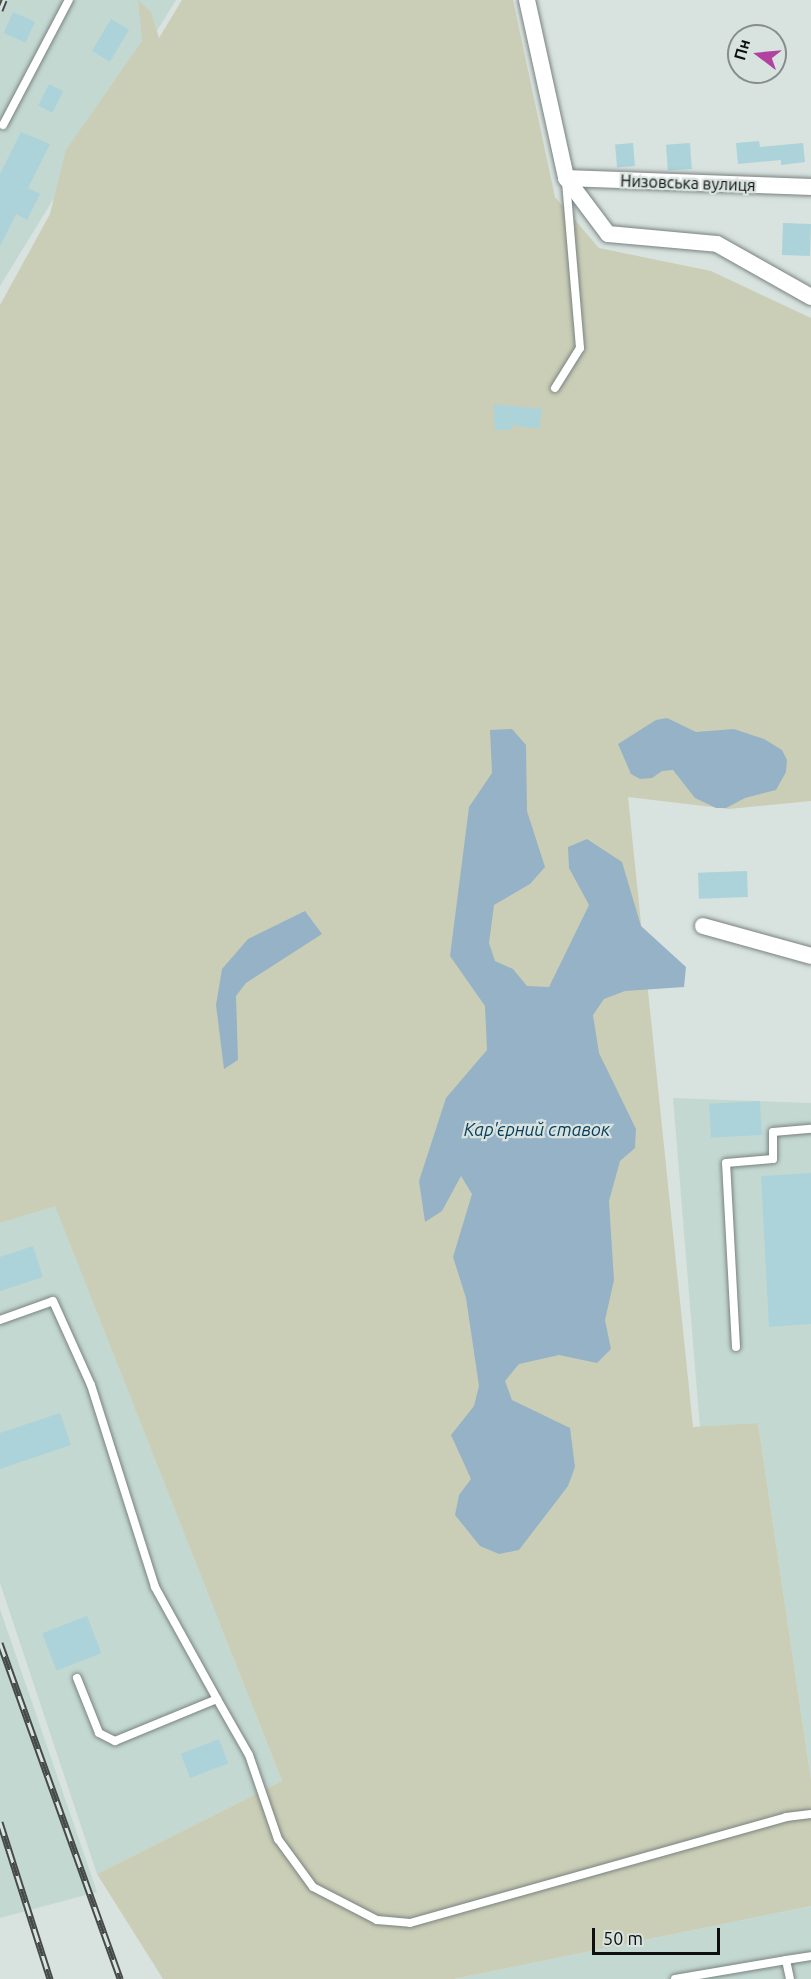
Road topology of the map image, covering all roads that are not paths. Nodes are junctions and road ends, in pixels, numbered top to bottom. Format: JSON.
{"nodes":[{"id":1,"x":69,"y":0,"type":"edge"},
{"id":2,"x":527,"y":0,"type":"edge"},
{"id":3,"x":3,"y":125,"type":"dead end"},
{"id":4,"x":566,"y":178,"type":"junction"},
{"id":5,"x":811,"y":186,"type":"edge"},
{"id":6,"x":811,"y":297,"type":"edge"},
{"id":7,"x":555,"y":388,"type":"dead end"},
{"id":8,"x":703,"y":926,"type":"dead end"},
{"id":9,"x":811,"y":956,"type":"edge"},
{"id":10,"x":811,"y":1129,"type":"edge"},
{"id":11,"x":0,"y":1320,"type":"edge"},
{"id":12,"x":736,"y":1347,"type":"dead end"},
{"id":13,"x":77,"y":1678,"type":"dead end"},
{"id":14,"x":217,"y":1699,"type":"junction"},
{"id":15,"x":811,"y":1814,"type":"edge"},
{"id":16,"x":811,"y":1956,"type":"edge"},
{"id":17,"x":786,"y":1960,"type":"junction"},
{"id":18,"x":675,"y":1979,"type":"edge"},
{"id":19,"x":790,"y":1979,"type":"edge"}],
"edges":[{"from":1,"to":3,"type":"lane"},
{"from":2,"to":4,"type":"street"},
{"from":4,"to":5,"type":"street","name":"Низовська вулиця"},
{"from":4,"to":6,"type":"street"},
{"from":4,"to":7,"type":"lane"},
{"from":8,"to":9,"type":"street"},
{"from":10,"to":12,"type":"lane"},
{"from":11,"to":14,"type":"lane"},
{"from":13,"to":14,"type":"lane"},
{"from":14,"to":15,"type":"lane"},
{"from":16,"to":17,"type":"lane"},
{"from":17,"to":18,"type":"lane"},
{"from":17,"to":19,"type":"lane"}]}
